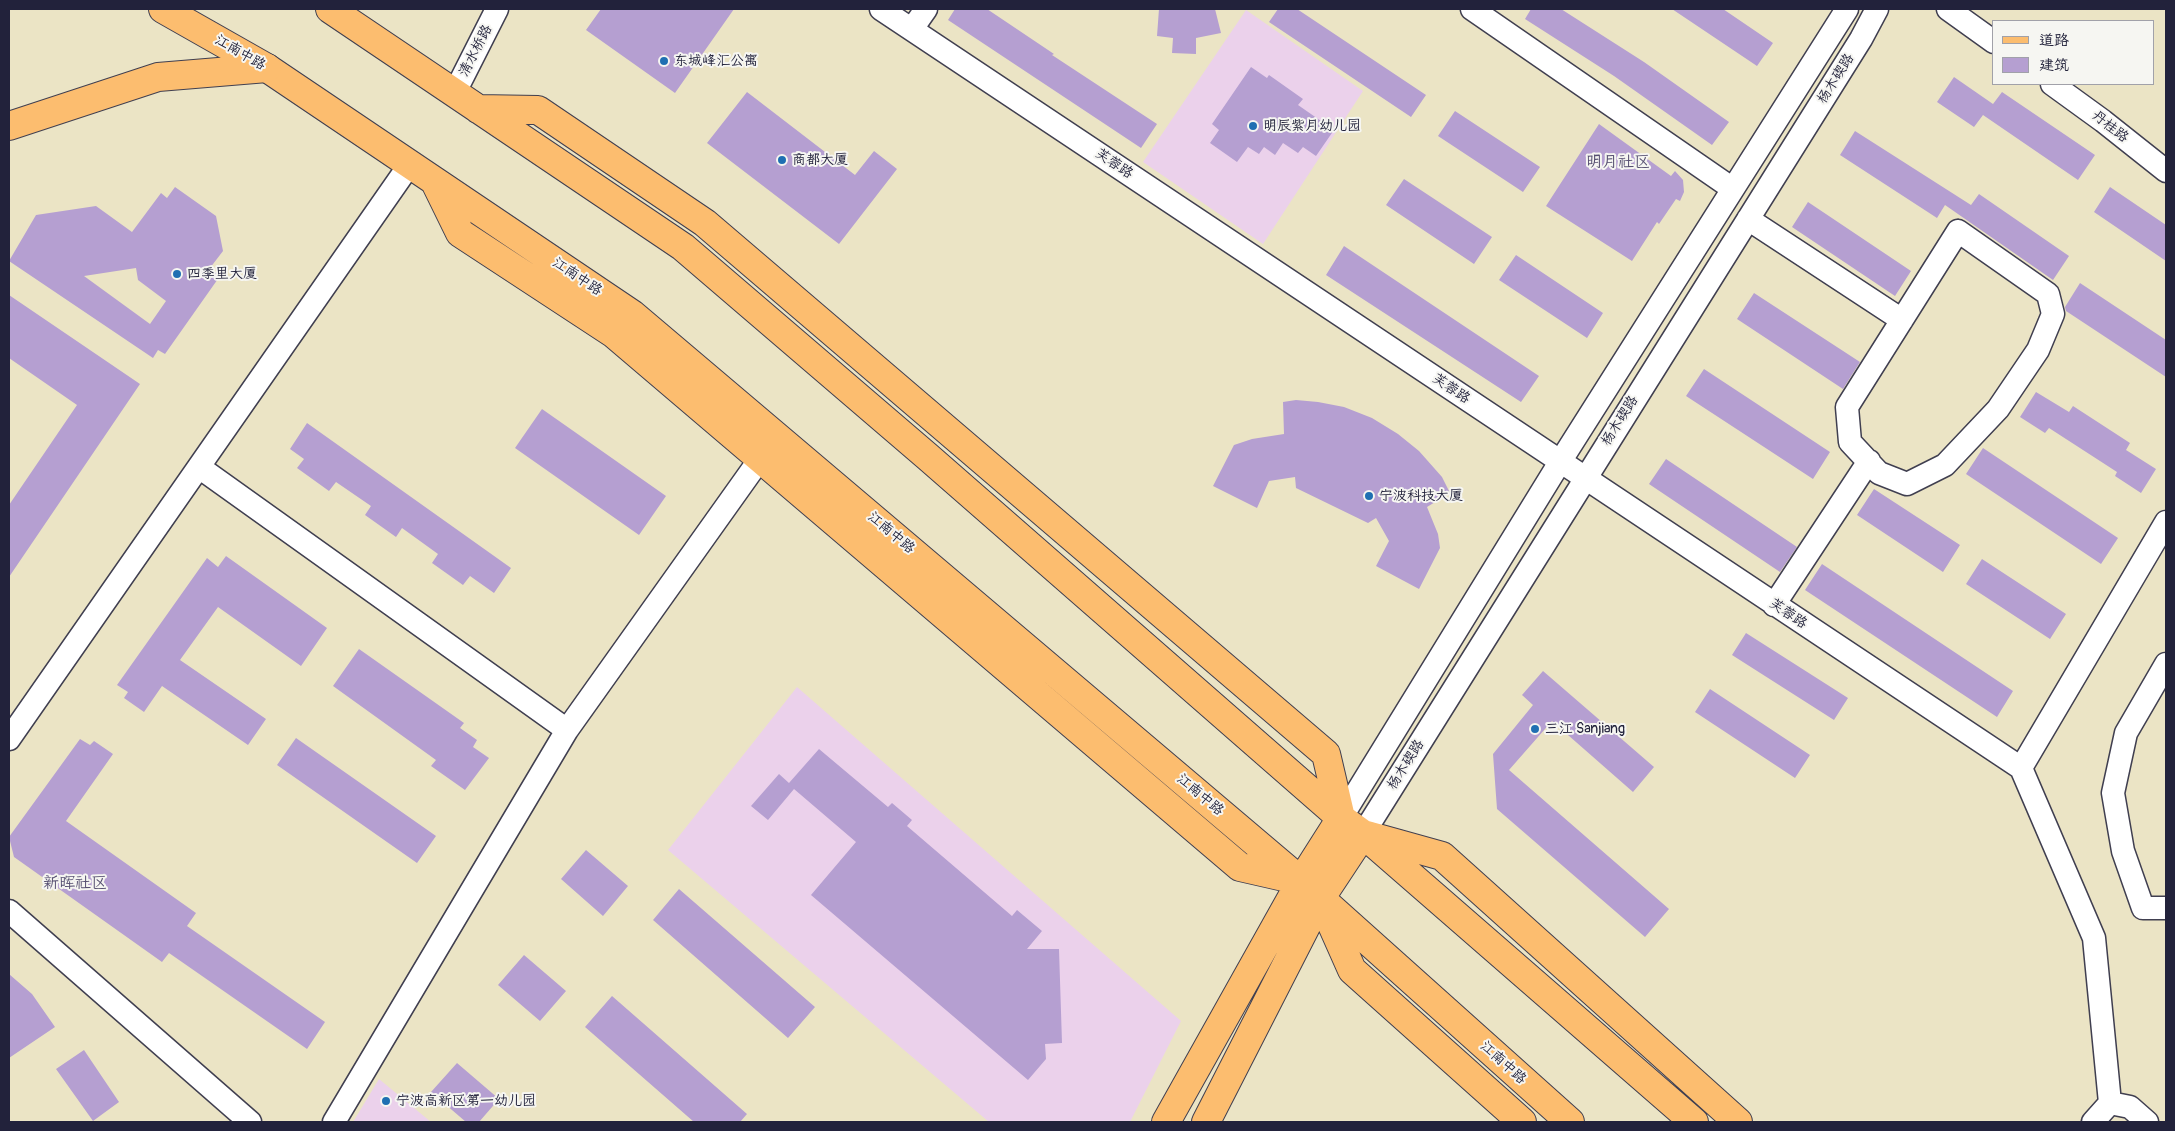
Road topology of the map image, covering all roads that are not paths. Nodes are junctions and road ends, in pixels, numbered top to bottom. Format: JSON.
{"nodes":[{"id":1,"x":163,"y":9,"type":"edge"},
{"id":2,"x":330,"y":9,"type":"edge"},
{"id":3,"x":497,"y":9,"type":"edge"},
{"id":4,"x":882,"y":9,"type":"edge"},
{"id":5,"x":926,"y":9,"type":"edge"},
{"id":6,"x":1472,"y":9,"type":"edge"},
{"id":7,"x":1847,"y":9,"type":"edge"},
{"id":8,"x":1877,"y":9,"type":"edge"},
{"id":9,"x":1948,"y":9,"type":"edge"},
{"id":10,"x":912,"y":29,"type":"junction"},
{"id":11,"x":1992,"y":41,"type":"edge"},
{"id":12,"x":267,"y":68,"type":"junction"},
{"id":13,"x":2053,"y":85,"type":"edge"},
{"id":14,"x":455,"y":92,"type":"junction"},
{"id":15,"x":478,"y":109,"type":"junction"},
{"id":16,"x":11,"y":126,"type":"edge"},
{"id":17,"x":410,"y":164,"type":"junction"},
{"id":18,"x":2166,"y":172,"type":"edge"},
{"id":19,"x":434,"y":180,"type":"junction"},
{"id":20,"x":1733,"y":189,"type":"junction"},
{"id":21,"x":1748,"y":219,"type":"junction"},
{"id":22,"x":1902,"y":320,"type":"junction"},
{"id":23,"x":760,"y":459,"type":"junction"},
{"id":24,"x":1869,"y":461,"type":"junction"},
{"id":25,"x":1560,"y":462,"type":"junction"},
{"id":26,"x":199,"y":467,"type":"junction"},
{"id":27,"x":1584,"y":478,"type":"junction"},
{"id":28,"x":2166,"y":522,"type":"edge"},
{"id":29,"x":1774,"y":605,"type":"junction"},
{"id":30,"x":2166,"y":664,"type":"edge"},
{"id":31,"x":567,"y":730,"type":"junction"},
{"id":32,"x":9,"y":739,"type":"edge"},
{"id":33,"x":2021,"y":768,"type":"junction"},
{"id":34,"x":1341,"y":818,"type":"junction"},
{"id":35,"x":1363,"y":834,"type":"junction"},
{"id":36,"x":1301,"y":881,"type":"junction"},
{"id":37,"x":1320,"y":899,"type":"junction"},
{"id":38,"x":2166,"y":908,"type":"edge"},
{"id":39,"x":9,"y":911,"type":"edge"},
{"id":40,"x":2110,"y":1103,"type":"junction"},
{"id":41,"x":250,"y":1122,"type":"edge"},
{"id":42,"x":334,"y":1122,"type":"edge"},
{"id":43,"x":1166,"y":1122,"type":"edge"},
{"id":44,"x":1206,"y":1122,"type":"edge"},
{"id":45,"x":1522,"y":1122,"type":"edge"},
{"id":46,"x":1570,"y":1122,"type":"edge"},
{"id":47,"x":1694,"y":1122,"type":"edge"},
{"id":48,"x":1738,"y":1122,"type":"edge"},
{"id":49,"x":2093,"y":1122,"type":"edge"},
{"id":50,"x":2147,"y":1122,"type":"edge"}],
"edges":[{"from":1,"to":12,"type":"main road","name":"江南中路"},
{"from":2,"to":14,"type":"main road"},
{"from":3,"to":14,"type":"street","name":"清水桥路"},
{"from":4,"to":10,"type":"street","name":"芙蓉路"},
{"from":5,"to":10,"type":"street"},
{"from":6,"to":20,"type":"street"},
{"from":7,"to":20,"type":"street","name":"杨木碶路"},
{"from":8,"to":21,"type":"street","name":"杨木碶路"},
{"from":9,"to":11,"type":"street"},
{"from":10,"to":25,"type":"street","name":"芙蓉路"},
{"from":12,"to":16,"type":"main road"},
{"from":12,"to":17,"type":"main road","name":"江南中路"},
{"from":13,"to":18,"type":"street","name":"丹桂路"},
{"from":14,"to":15,"type":"main road"},
{"from":15,"to":34,"type":"main road"},
{"from":15,"to":34,"type":"main road"},
{"from":17,"to":19,"type":"main road","name":"江南中路"},
{"from":17,"to":26,"type":"street"},
{"from":19,"to":23,"type":"main road"},
{"from":19,"to":36,"type":"main road","name":"江南中路"},
{"from":20,"to":25,"type":"street","name":"杨木碶路"},
{"from":21,"to":22,"type":"street"},
{"from":21,"to":27,"type":"street","name":"杨木碶路"},
{"from":22,"to":24,"type":"street"},
{"from":22,"to":24,"type":"street"},
{"from":23,"to":31,"type":"street"},
{"from":23,"to":36,"type":"main road"},
{"from":24,"to":29,"type":"street"},
{"from":25,"to":27,"type":"street","name":"芙蓉路"},
{"from":25,"to":34,"type":"street","name":"杨木碶路"},
{"from":26,"to":31,"type":"street"},
{"from":26,"to":32,"type":"street"},
{"from":27,"to":29,"type":"street","name":"芙蓉路"},
{"from":27,"to":35,"type":"street","name":"杨木碶路"},
{"from":28,"to":33,"type":"street"},
{"from":29,"to":33,"type":"street","name":"芙蓉路"},
{"from":30,"to":38,"type":"street"},
{"from":31,"to":42,"type":"street"},
{"from":33,"to":40,"type":"street"},
{"from":34,"to":35,"type":"main road"},
{"from":34,"to":36,"type":"main road"},
{"from":35,"to":37,"type":"main road"},
{"from":35,"to":47,"type":"main road"},
{"from":35,"to":48,"type":"main road"},
{"from":36,"to":37,"type":"main road","name":"江南中路"},
{"from":36,"to":43,"type":"main road"},
{"from":37,"to":44,"type":"main road"},
{"from":37,"to":45,"type":"main road"},
{"from":37,"to":46,"type":"main road","name":"江南中路"},
{"from":39,"to":41,"type":"street"},
{"from":40,"to":49,"type":"street"},
{"from":40,"to":50,"type":"street"}]}
